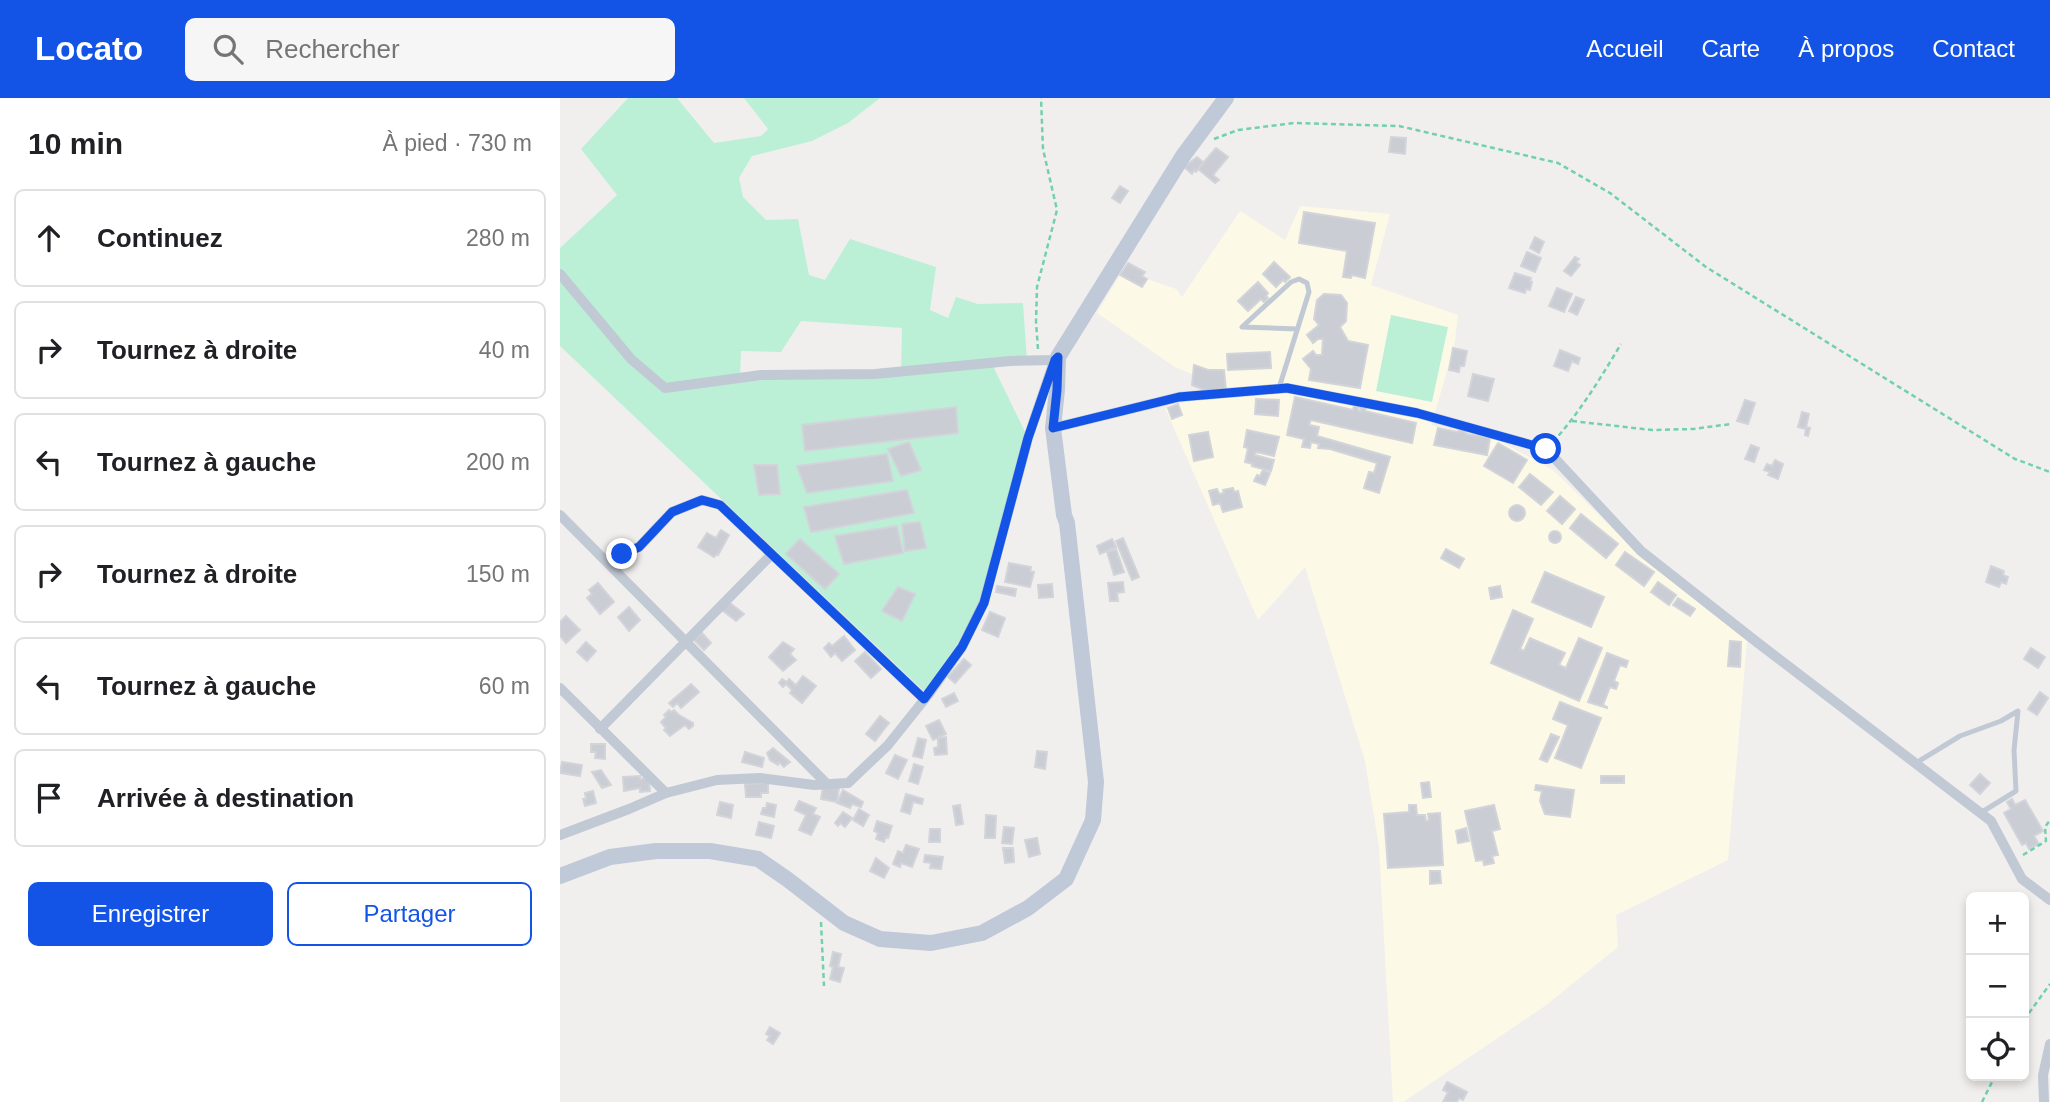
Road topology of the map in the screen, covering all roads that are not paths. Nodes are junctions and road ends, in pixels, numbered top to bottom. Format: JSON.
{"nodes":[{"id":1,"x":1226,"y":98,"type":"edge"},
{"id":2,"x":560,"y":274,"type":"edge"},
{"id":3,"x":1297,"y":329,"type":"junction"},
{"id":4,"x":1056,"y":358,"type":"junction"},
{"id":5,"x":1279,"y":388,"type":"junction"},
{"id":6,"x":1053,"y":428,"type":"junction"},
{"id":7,"x":561,"y":519,"type":"edge"},
{"id":8,"x":772,"y":555,"type":"junction"},
{"id":9,"x":607,"y":561,"type":"junction"},
{"id":10,"x":685,"y":643,"type":"junction"},
{"id":11,"x":560,"y":688,"type":"edge"},
{"id":12,"x":924,"y":699,"type":"junction"},
{"id":13,"x":600,"y":729,"type":"junction"},
{"id":14,"x":1916,"y":763,"type":"junction"},
{"id":15,"x":827,"y":784,"type":"junction"},
{"id":16,"x":666,"y":793,"type":"junction"},
{"id":17,"x":1981,"y":813,"type":"junction"},
{"id":18,"x":560,"y":835,"type":"edge"},
{"id":19,"x":560,"y":876,"type":"edge"},
{"id":20,"x":2050,"y":900,"type":"edge"},
{"id":21,"x":2050,"y":1044,"type":"edge"},
{"id":22,"x":2044,"y":1102,"type":"edge"}],
"edges":[{"from":1,"to":4,"type":"street"},
{"from":2,"to":4,"type":"street"},
{"from":3,"to":3,"type":"lane"},
{"from":3,"to":5,"type":"lane"},
{"from":4,"to":6,"type":"street"},
{"from":4,"to":12,"type":"street"},
{"from":5,"to":6,"type":"street"},
{"from":5,"to":14,"type":"street"},
{"from":6,"to":19,"type":"street"},
{"from":7,"to":9,"type":"street"},
{"from":8,"to":9,"type":"street"},
{"from":8,"to":10,"type":"street"},
{"from":8,"to":12,"type":"street"},
{"from":9,"to":10,"type":"street"},
{"from":10,"to":13,"type":"street"},
{"from":10,"to":15,"type":"street"},
{"from":11,"to":13,"type":"street"},
{"from":12,"to":15,"type":"street"},
{"from":13,"to":16,"type":"street"},
{"from":14,"to":17,"type":"street"},
{"from":14,"to":17,"type":"lane"},
{"from":15,"to":16,"type":"street"},
{"from":16,"to":18,"type":"street"},
{"from":17,"to":20,"type":"street"},
{"from":21,"to":22,"type":"street"}]}
